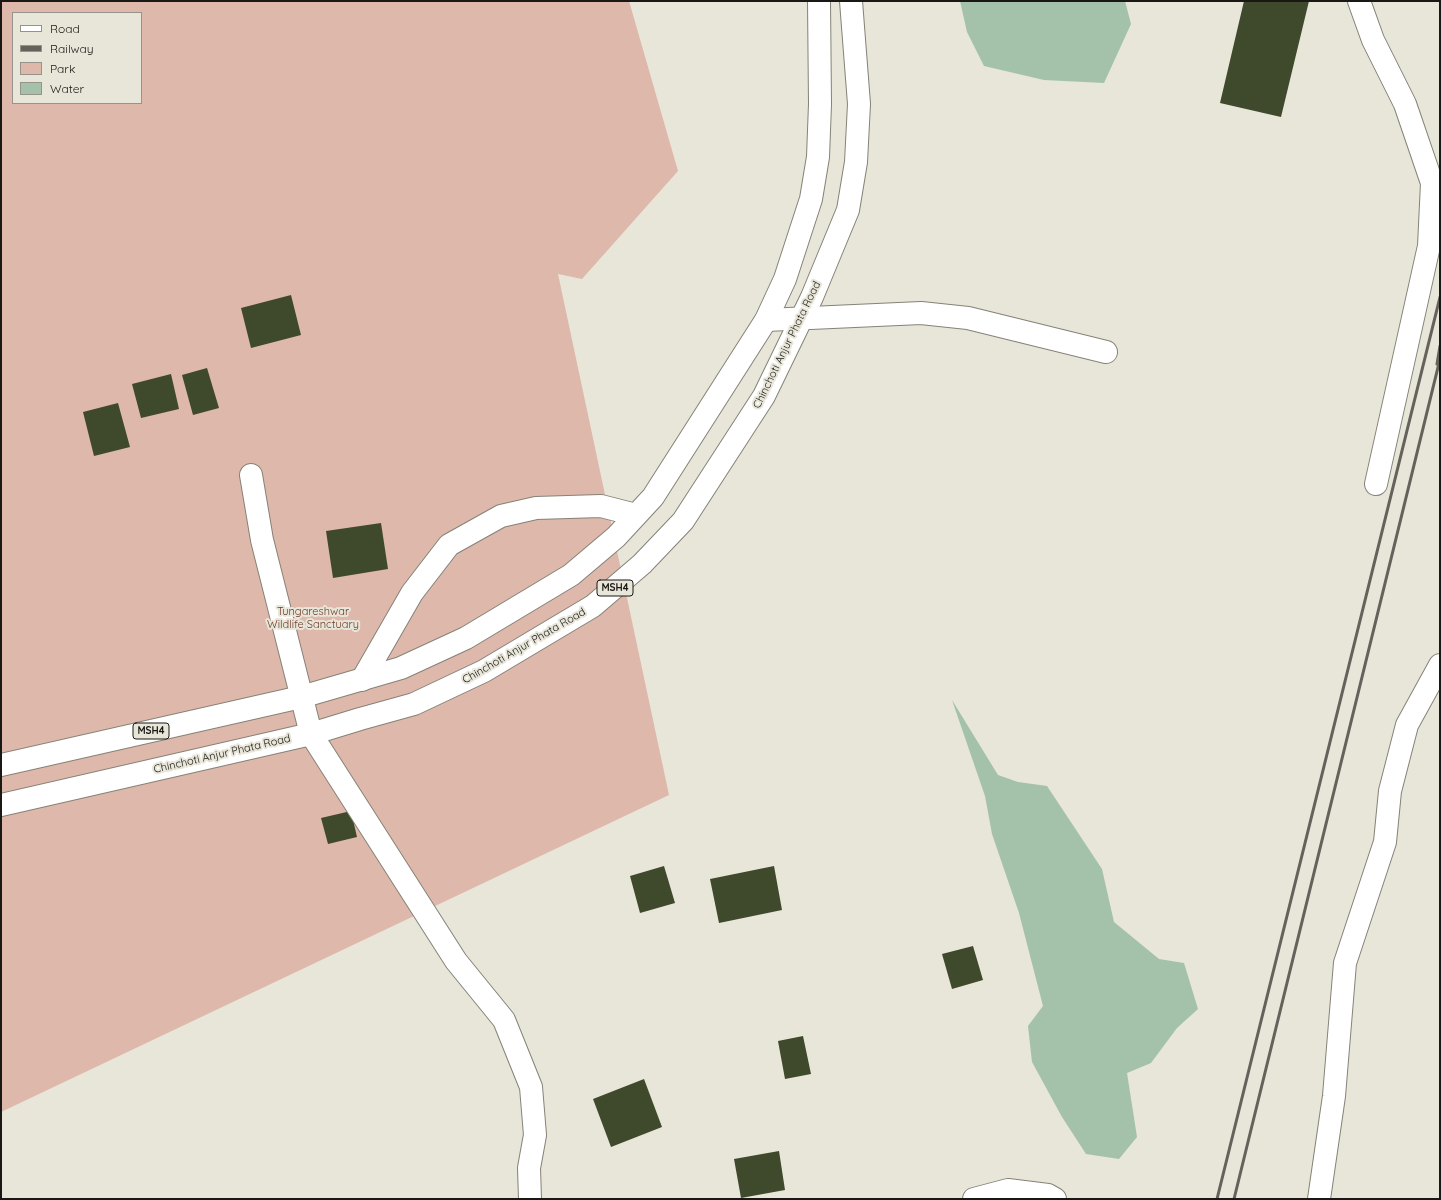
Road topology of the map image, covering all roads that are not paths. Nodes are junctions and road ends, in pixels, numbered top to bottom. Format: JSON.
{"nodes":[{"id":1,"x":819,"y":1,"type":"edge"},
{"id":2,"x":851,"y":1,"type":"edge"},
{"id":3,"x":1359,"y":1,"type":"edge"},
{"id":4,"x":801,"y":319,"type":"junction"},
{"id":5,"x":766,"y":320,"type":"junction"},
{"id":6,"x":1106,"y":352,"type":"dead end"},
{"id":7,"x":252,"y":475,"type":"dead end"},
{"id":8,"x":1376,"y":484,"type":"dead end"},
{"id":9,"x":636,"y":515,"type":"junction"},
{"id":10,"x":1440,"y":665,"type":"edge"},
{"id":11,"x":362,"y":680,"type":"junction"},
{"id":12,"x":301,"y":697,"type":"junction"},
{"id":13,"x":311,"y":734,"type":"junction"},
{"id":14,"x":1,"y":765,"type":"edge"},
{"id":15,"x":1,"y":805,"type":"edge"},
{"id":16,"x":530,"y":1199,"type":"edge"},
{"id":17,"x":974,"y":1199,"type":"edge"},
{"id":18,"x":1055,"y":1199,"type":"edge"},
{"id":19,"x":1319,"y":1199,"type":"edge"}],
"edges":[{"from":1,"to":5,"type":"main road","number":"MSH4"},
{"from":2,"to":4,"type":"main road","name":"Chinchoti Anjur Phata Road","number":"MSH4"},
{"from":3,"to":8,"type":"main road"},
{"from":4,"to":5,"type":"main road"},
{"from":4,"to":6,"type":"main road"},
{"from":4,"to":13,"type":"main road","name":"Chinchoti Anjur Phata Road","number":"MSH4"},
{"from":5,"to":9,"type":"main road","number":"MSH4"},
{"from":7,"to":12,"type":"main road"},
{"from":9,"to":11,"type":"main road","number":"MSH4"},
{"from":9,"to":11,"type":"main road"},
{"from":10,"to":19,"type":"main road"},
{"from":11,"to":12,"type":"main road","number":"MSH4"},
{"from":12,"to":13,"type":"main road"},
{"from":12,"to":14,"type":"main road","number":"MSH4"},
{"from":13,"to":15,"type":"main road","name":"Chinchoti Anjur Phata Road","number":"MSH4"},
{"from":13,"to":16,"type":"main road"},
{"from":17,"to":18,"type":"main road"}]}
